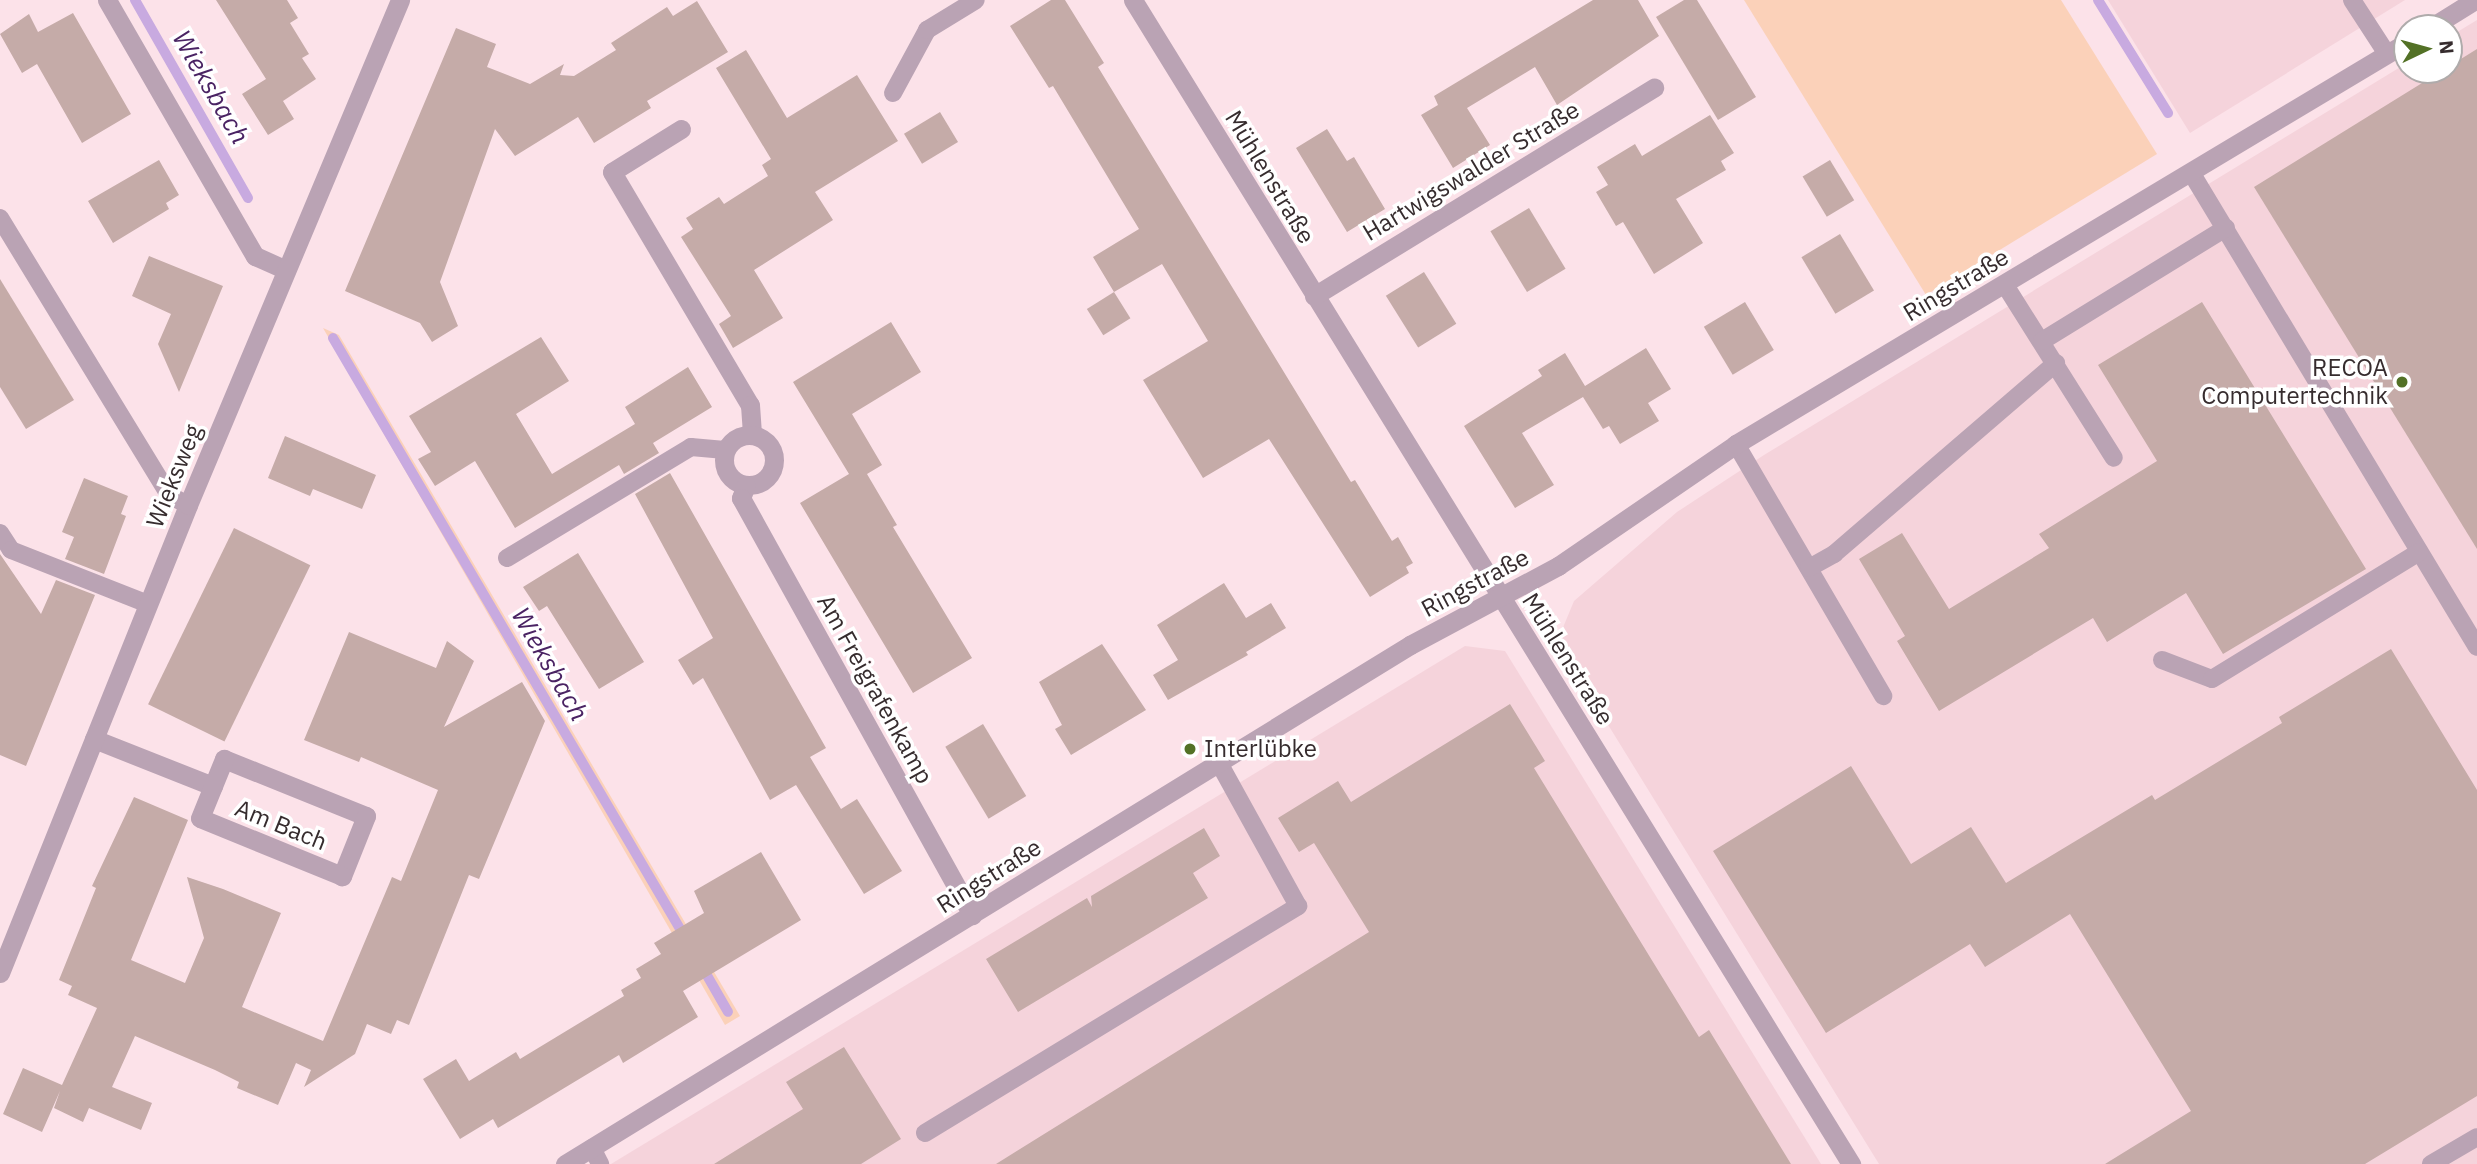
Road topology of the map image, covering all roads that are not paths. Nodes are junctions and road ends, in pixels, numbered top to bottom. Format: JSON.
{"nodes":[{"id":1,"x":107,"y":0,"type":"edge"},
{"id":2,"x":400,"y":0,"type":"edge"},
{"id":3,"x":976,"y":0,"type":"edge"},
{"id":4,"x":1133,"y":0,"type":"edge"},
{"id":5,"x":2352,"y":0,"type":"edge"},
{"id":6,"x":2475,"y":0,"type":"edge"},
{"id":7,"x":2452,"y":14,"type":"edge"},
{"id":8,"x":2393,"y":50,"type":"edge"},
{"id":9,"x":2387,"y":54,"type":"junction"},
{"id":10,"x":1654,"y":88,"type":"dead end"},
{"id":11,"x":893,"y":93,"type":"dead end"},
{"id":12,"x":681,"y":129,"type":"dead end"},
{"id":13,"x":2192,"y":174,"type":"junction"},
{"id":14,"x":0,"y":218,"type":"edge"},
{"id":15,"x":2226,"y":228,"type":"junction"},
{"id":16,"x":286,"y":271,"type":"junction"},
{"id":17,"x":2005,"y":285,"type":"junction"},
{"id":18,"x":1314,"y":296,"type":"junction"},
{"id":19,"x":2042,"y":341,"type":"junction"},
{"id":20,"x":2056,"y":363,"type":"junction"},
{"id":21,"x":752,"y":434,"type":"junction"},
{"id":22,"x":1736,"y":444,"type":"junction"},
{"id":23,"x":725,"y":450,"type":"junction"},
{"id":24,"x":2114,"y":458,"type":"dead end"},
{"id":25,"x":746,"y":485,"type":"junction"},
{"id":26,"x":188,"y":505,"type":"junction"},
{"id":27,"x":0,"y":533,"type":"edge"},
{"id":28,"x":2419,"y":552,"type":"junction"},
{"id":29,"x":507,"y":558,"type":"dead end"},
{"id":30,"x":1809,"y":569,"type":"junction"},
{"id":31,"x":1502,"y":599,"type":"junction"},
{"id":32,"x":148,"y":604,"type":"junction"},
{"id":33,"x":2477,"y":647,"type":"edge"},
{"id":34,"x":2162,"y":660,"type":"dead end"},
{"id":35,"x":1883,"y":696,"type":"dead end"},
{"id":36,"x":94,"y":739,"type":"junction"},
{"id":37,"x":1219,"y":763,"type":"junction"},
{"id":38,"x":213,"y":786,"type":"junction"},
{"id":39,"x":972,"y":915,"type":"junction"},
{"id":40,"x":2,"y":963,"type":"edge"},
{"id":41,"x":925,"y":1133,"type":"dead end"},
{"id":42,"x":2477,"y":1137,"type":"edge"},
{"id":43,"x":596,"y":1156,"type":"edge"},
{"id":44,"x":565,"y":1164,"type":"edge"},
{"id":45,"x":1852,"y":1164,"type":"edge"},
{"id":46,"x":2431,"y":1164,"type":"edge"}],
"edges":[{"from":1,"to":16,"type":"street"},
{"from":2,"to":16,"type":"street","name":"Wieksweg"},
{"from":3,"to":11,"type":"lane"},
{"from":4,"to":18,"type":"street","name":"Mühlenstraße"},
{"from":5,"to":9,"type":"lane"},
{"from":6,"to":7,"type":"street"},
{"from":8,"to":9,"type":"street","name":"Ringstraße"},
{"from":9,"to":13,"type":"street","name":"Ringstraße"},
{"from":10,"to":18,"type":"street","name":"Hartwigswalder Straße"},
{"from":12,"to":21,"type":"street"},
{"from":13,"to":15,"type":"lane"},
{"from":13,"to":17,"type":"street","name":"Ringstraße"},
{"from":14,"to":26,"type":"lane"},
{"from":15,"to":19,"type":"lane"},
{"from":15,"to":28,"type":"lane"},
{"from":16,"to":26,"type":"street","name":"Wieksweg"},
{"from":17,"to":19,"type":"lane"},
{"from":17,"to":22,"type":"street","name":"Ringstraße"},
{"from":18,"to":31,"type":"street","name":"Mühlenstraße"},
{"from":19,"to":20,"type":"lane"},
{"from":20,"to":24,"type":"lane"},
{"from":20,"to":30,"type":"lane"},
{"from":21,"to":23,"type":"street"},
{"from":21,"to":25,"type":"street"},
{"from":22,"to":30,"type":"lane"},
{"from":22,"to":31,"type":"street","name":"Ringstraße"},
{"from":23,"to":25,"type":"street","name":"Am Freigrafenkamp"},
{"from":23,"to":29,"type":"lane"},
{"from":25,"to":39,"type":"street","name":"Am Freigrafenkamp"},
{"from":26,"to":32,"type":"street","name":"Wieksweg"},
{"from":27,"to":32,"type":"lane"},
{"from":28,"to":33,"type":"lane"},
{"from":28,"to":34,"type":"lane"},
{"from":30,"to":35,"type":"lane"},
{"from":31,"to":37,"type":"street","name":"Ringstraße"},
{"from":31,"to":45,"type":"street","name":"Mühlenstraße"},
{"from":32,"to":36,"type":"street","name":"Wieksweg"},
{"from":36,"to":38,"type":"street","name":"Am Bach"},
{"from":36,"to":40,"type":"street","name":"Wieksweg"},
{"from":37,"to":39,"type":"street","name":"Ringstraße"},
{"from":37,"to":41,"type":"lane"},
{"from":38,"to":38,"type":"street","name":"Am Bach"},
{"from":39,"to":43,"type":"street","name":"Ringstraße"},
{"from":42,"to":46,"type":"lane"},
{"from":43,"to":44,"type":"street","name":"Ringstraße"}]}
